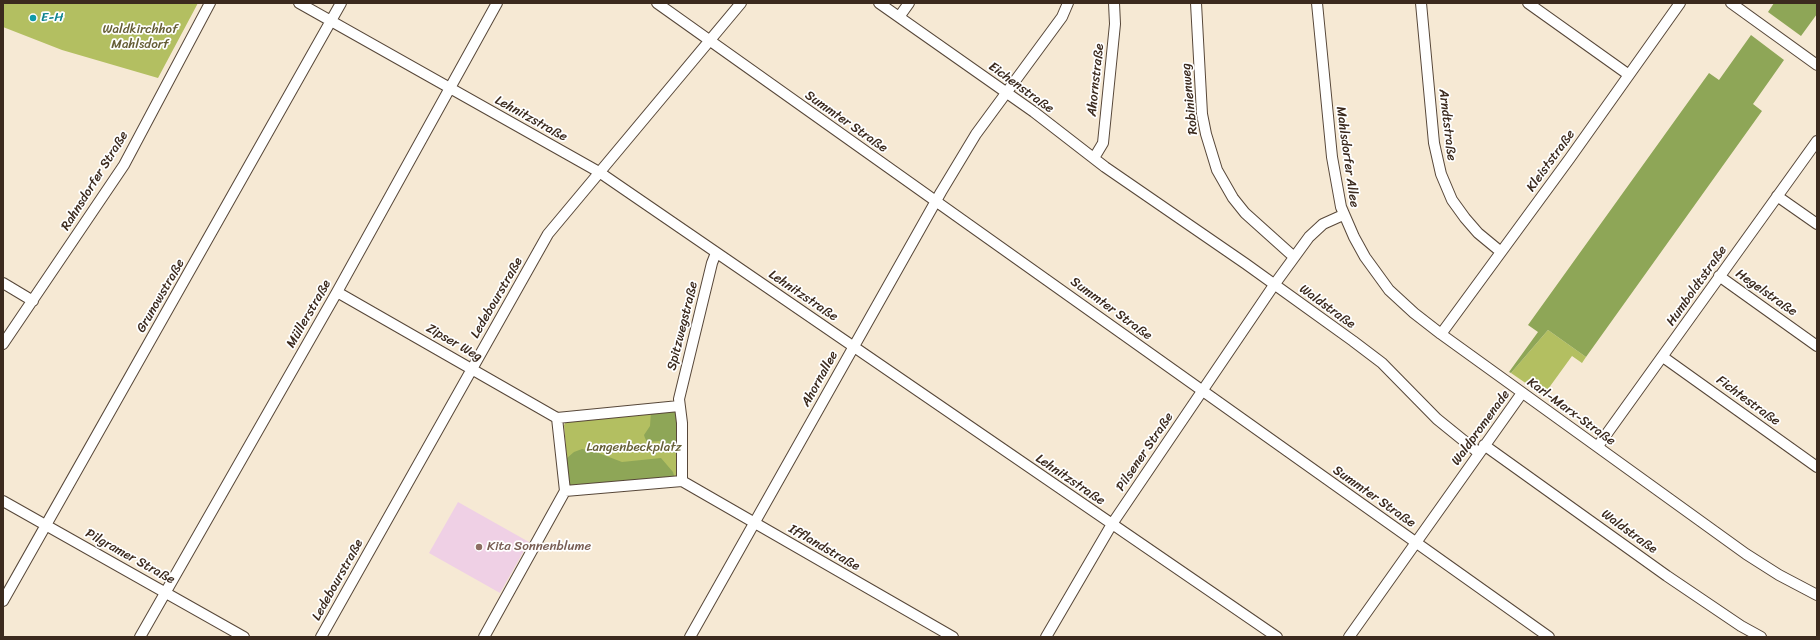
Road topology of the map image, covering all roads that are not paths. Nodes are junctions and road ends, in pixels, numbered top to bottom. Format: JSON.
{"nodes":[{"id":1,"x":210,"y":3,"type":"edge"},
{"id":2,"x":299,"y":3,"type":"edge"},
{"id":3,"x":341,"y":3,"type":"edge"},
{"id":4,"x":497,"y":3,"type":"edge"},
{"id":5,"x":657,"y":3,"type":"edge"},
{"id":6,"x":741,"y":3,"type":"edge"},
{"id":7,"x":879,"y":3,"type":"edge"},
{"id":8,"x":910,"y":3,"type":"edge"},
{"id":9,"x":1068,"y":3,"type":"edge"},
{"id":10,"x":1114,"y":3,"type":"edge"},
{"id":11,"x":1196,"y":3,"type":"edge"},
{"id":12,"x":1317,"y":3,"type":"edge"},
{"id":13,"x":1421,"y":3,"type":"edge"},
{"id":14,"x":1528,"y":3,"type":"edge"},
{"id":15,"x":1680,"y":3,"type":"edge"},
{"id":16,"x":1731,"y":3,"type":"edge"},
{"id":17,"x":899,"y":17,"type":"junction"},
{"id":18,"x":331,"y":21,"type":"junction"},
{"id":19,"x":709,"y":41,"type":"junction"},
{"id":20,"x":1817,"y":65,"type":"edge"},
{"id":21,"x":1629,"y":75,"type":"junction"},
{"id":22,"x":450,"y":89,"type":"junction"},
{"id":23,"x":1006,"y":93,"type":"junction"},
{"id":24,"x":1817,"y":141,"type":"edge"},
{"id":25,"x":1094,"y":158,"type":"junction"},
{"id":26,"x":599,"y":172,"type":"junction"},
{"id":27,"x":1777,"y":196,"type":"junction"},
{"id":28,"x":1147,"y":197,"type":"joint"},
{"id":29,"x":936,"y":201,"type":"junction"},
{"id":30,"x":1343,"y":215,"type":"junction"},
{"id":31,"x":1817,"y":224,"type":"edge"},
{"id":32,"x":1501,"y":252,"type":"junction"},
{"id":33,"x":716,"y":253,"type":"junction"},
{"id":34,"x":1294,"y":258,"type":"junction"},
{"id":35,"x":1720,"y":276,"type":"junction"},
{"id":36,"x":3,"y":283,"type":"edge"},
{"id":37,"x":1274,"y":285,"type":"junction"},
{"id":38,"x":337,"y":292,"type":"junction"},
{"id":39,"x":32,"y":301,"type":"junction"},
{"id":40,"x":1246,"y":326,"type":"joint"},
{"id":41,"x":1441,"y":334,"type":"junction"},
{"id":42,"x":3,"y":344,"type":"edge"},
{"id":43,"x":853,"y":346,"type":"junction"},
{"id":44,"x":1817,"y":346,"type":"edge"},
{"id":45,"x":1663,"y":356,"type":"junction"},
{"id":46,"x":472,"y":368,"type":"junction"},
{"id":47,"x":1202,"y":391,"type":"junction"},
{"id":48,"x":1522,"y":393,"type":"junction"},
{"id":49,"x":679,"y":406,"type":"junction"},
{"id":50,"x":557,"y":418,"type":"junction"},
{"id":51,"x":1598,"y":446,"type":"junction"},
{"id":52,"x":1482,"y":449,"type":"junction"},
{"id":53,"x":1817,"y":467,"type":"edge"},
{"id":54,"x":682,"y":481,"type":"junction"},
{"id":55,"x":565,"y":491,"type":"junction"},
{"id":56,"x":3,"y":500,"type":"edge"},
{"id":57,"x":754,"y":523,"type":"junction"},
{"id":58,"x":46,"y":524,"type":"junction"},
{"id":59,"x":1112,"y":524,"type":"junction"},
{"id":60,"x":1415,"y":542,"type":"junction"},
{"id":61,"x":165,"y":592,"type":"junction"},
{"id":62,"x":1817,"y":595,"type":"edge"},
{"id":63,"x":3,"y":601,"type":"edge"},
{"id":64,"x":140,"y":637,"type":"edge"},
{"id":65,"x":244,"y":637,"type":"edge"},
{"id":66,"x":321,"y":637,"type":"edge"},
{"id":67,"x":484,"y":637,"type":"edge"},
{"id":68,"x":690,"y":637,"type":"edge"},
{"id":69,"x":953,"y":637,"type":"edge"},
{"id":70,"x":1046,"y":637,"type":"edge"},
{"id":71,"x":1277,"y":637,"type":"edge"},
{"id":72,"x":1349,"y":637,"type":"edge"},
{"id":73,"x":1549,"y":637,"type":"edge"},
{"id":74,"x":1761,"y":637,"type":"edge"}],
"edges":[{"from":1,"to":39,"type":"street","name":"Rahnsdorfer Straße"},
{"from":2,"to":18,"type":"street","name":"Lehnitzstraße"},
{"from":3,"to":18,"type":"street","name":"Grunowstraße"},
{"from":4,"to":22,"type":"street","name":"Müllerstraße"},
{"from":5,"to":19,"type":"street","name":"Summter Straße"},
{"from":6,"to":19,"type":"street","name":"Ledebourstraße"},
{"from":7,"to":17,"type":"street","name":"Eichenstraße"},
{"from":8,"to":17,"type":"street"},
{"from":9,"to":23,"type":"street","name":"Ahornallee"},
{"from":10,"to":25,"type":"street","name":"Ahornstraße"},
{"from":11,"to":34,"type":"street","name":"Robinienweg"},
{"from":12,"to":30,"type":"street","name":"Mahlsdorfer Allee"},
{"from":13,"to":32,"type":"street","name":"Arndtstraße"},
{"from":14,"to":21,"type":"street"},
{"from":15,"to":21,"type":"street","name":"Kleiststraße"},
{"from":16,"to":20,"type":"street"},
{"from":17,"to":23,"type":"street","name":"Eichenstraße"},
{"from":18,"to":22,"type":"street","name":"Lehnitzstraße"},
{"from":18,"to":58,"type":"street","name":"Grunowstraße"},
{"from":19,"to":26,"type":"street","name":"Ledebourstraße"},
{"from":19,"to":29,"type":"street","name":"Summter Straße"},
{"from":21,"to":32,"type":"street","name":"Kleiststraße"},
{"from":22,"to":26,"type":"street","name":"Lehnitzstraße"},
{"from":22,"to":38,"type":"street","name":"Müllerstraße"},
{"from":23,"to":25,"type":"street","name":"Eichenstraße"},
{"from":23,"to":29,"type":"street","name":"Ahornallee"},
{"from":24,"to":27,"type":"street","name":"Humboldtstraße"},
{"from":25,"to":28,"type":"street","name":"Eichenstraße"},
{"from":26,"to":33,"type":"street","name":"Lehnitzstraße"},
{"from":26,"to":46,"type":"street","name":"Ledebourstraße"},
{"from":27,"to":31,"type":"street"},
{"from":27,"to":35,"type":"street","name":"Humboldtstraße"},
{"from":28,"to":37,"type":"street","name":"Waldstraße"},
{"from":29,"to":43,"type":"street","name":"Ahornallee"},
{"from":29,"to":47,"type":"street","name":"Summter Straße"},
{"from":30,"to":34,"type":"street","name":"Mahlsdorfer Allee"},
{"from":30,"to":41,"type":"street","name":"Karl-Marx-Straße"},
{"from":32,"to":41,"type":"street","name":"Kleiststraße"},
{"from":33,"to":43,"type":"street","name":"Lehnitzstraße"},
{"from":33,"to":49,"type":"street","name":"Spitzwegstraße"},
{"from":34,"to":37,"type":"street","name":"Mahlsdorfer Allee"},
{"from":35,"to":44,"type":"street","name":"Hegelstraße"},
{"from":35,"to":45,"type":"street","name":"Humboldtstraße"},
{"from":36,"to":39,"type":"street"},
{"from":37,"to":40,"type":"street","name":"Mahlsdorfer Allee"},
{"from":37,"to":52,"type":"street","name":"Waldstraße"},
{"from":38,"to":46,"type":"street","name":"Zipser Weg"},
{"from":38,"to":61,"type":"street","name":"Müllerstraße"},
{"from":39,"to":42,"type":"street","name":"Rahnsdorfer Straße"},
{"from":40,"to":47,"type":"street","name":"Pilsener Straße"},
{"from":41,"to":48,"type":"street","name":"Karl-Marx-Straße"},
{"from":43,"to":57,"type":"street","name":"Ahornallee"},
{"from":43,"to":59,"type":"street","name":"Lehnitzstraße"},
{"from":45,"to":51,"type":"street","name":"Humboldtstraße"},
{"from":45,"to":53,"type":"street","name":"Fichtestraße"},
{"from":46,"to":50,"type":"street","name":"Zipser Weg"},
{"from":46,"to":66,"type":"street","name":"Ledebourstraße"},
{"from":47,"to":59,"type":"street","name":"Pilsener Straße"},
{"from":47,"to":60,"type":"street","name":"Summter Straße"},
{"from":48,"to":51,"type":"street","name":"Karl-Marx-Straße"},
{"from":48,"to":52,"type":"street","name":"Waldpromenade"},
{"from":49,"to":50,"type":"street"},
{"from":49,"to":54,"type":"street"},
{"from":50,"to":55,"type":"street"},
{"from":51,"to":62,"type":"street","name":"Karl-Marx-Straße"},
{"from":52,"to":60,"type":"street","name":"Waldpromenade"},
{"from":52,"to":74,"type":"street","name":"Waldstraße"},
{"from":54,"to":55,"type":"street"},
{"from":54,"to":57,"type":"street","name":"Ifflandstraße"},
{"from":55,"to":67,"type":"street"},
{"from":56,"to":58,"type":"street","name":"Pilgramer Straße"},
{"from":57,"to":68,"type":"street","name":"Ahornallee"},
{"from":57,"to":69,"type":"street","name":"Ifflandstraße"},
{"from":58,"to":61,"type":"street","name":"Pilgramer Straße"},
{"from":58,"to":63,"type":"street","name":"Grunowstraße"},
{"from":59,"to":70,"type":"street","name":"Pilsener Straße"},
{"from":59,"to":71,"type":"street","name":"Lehnitzstraße"},
{"from":60,"to":72,"type":"street","name":"Waldpromenade"},
{"from":60,"to":73,"type":"street","name":"Summter Straße"},
{"from":61,"to":64,"type":"street","name":"Müllerstraße"},
{"from":61,"to":65,"type":"street","name":"Pilgramer Straße"}]}
